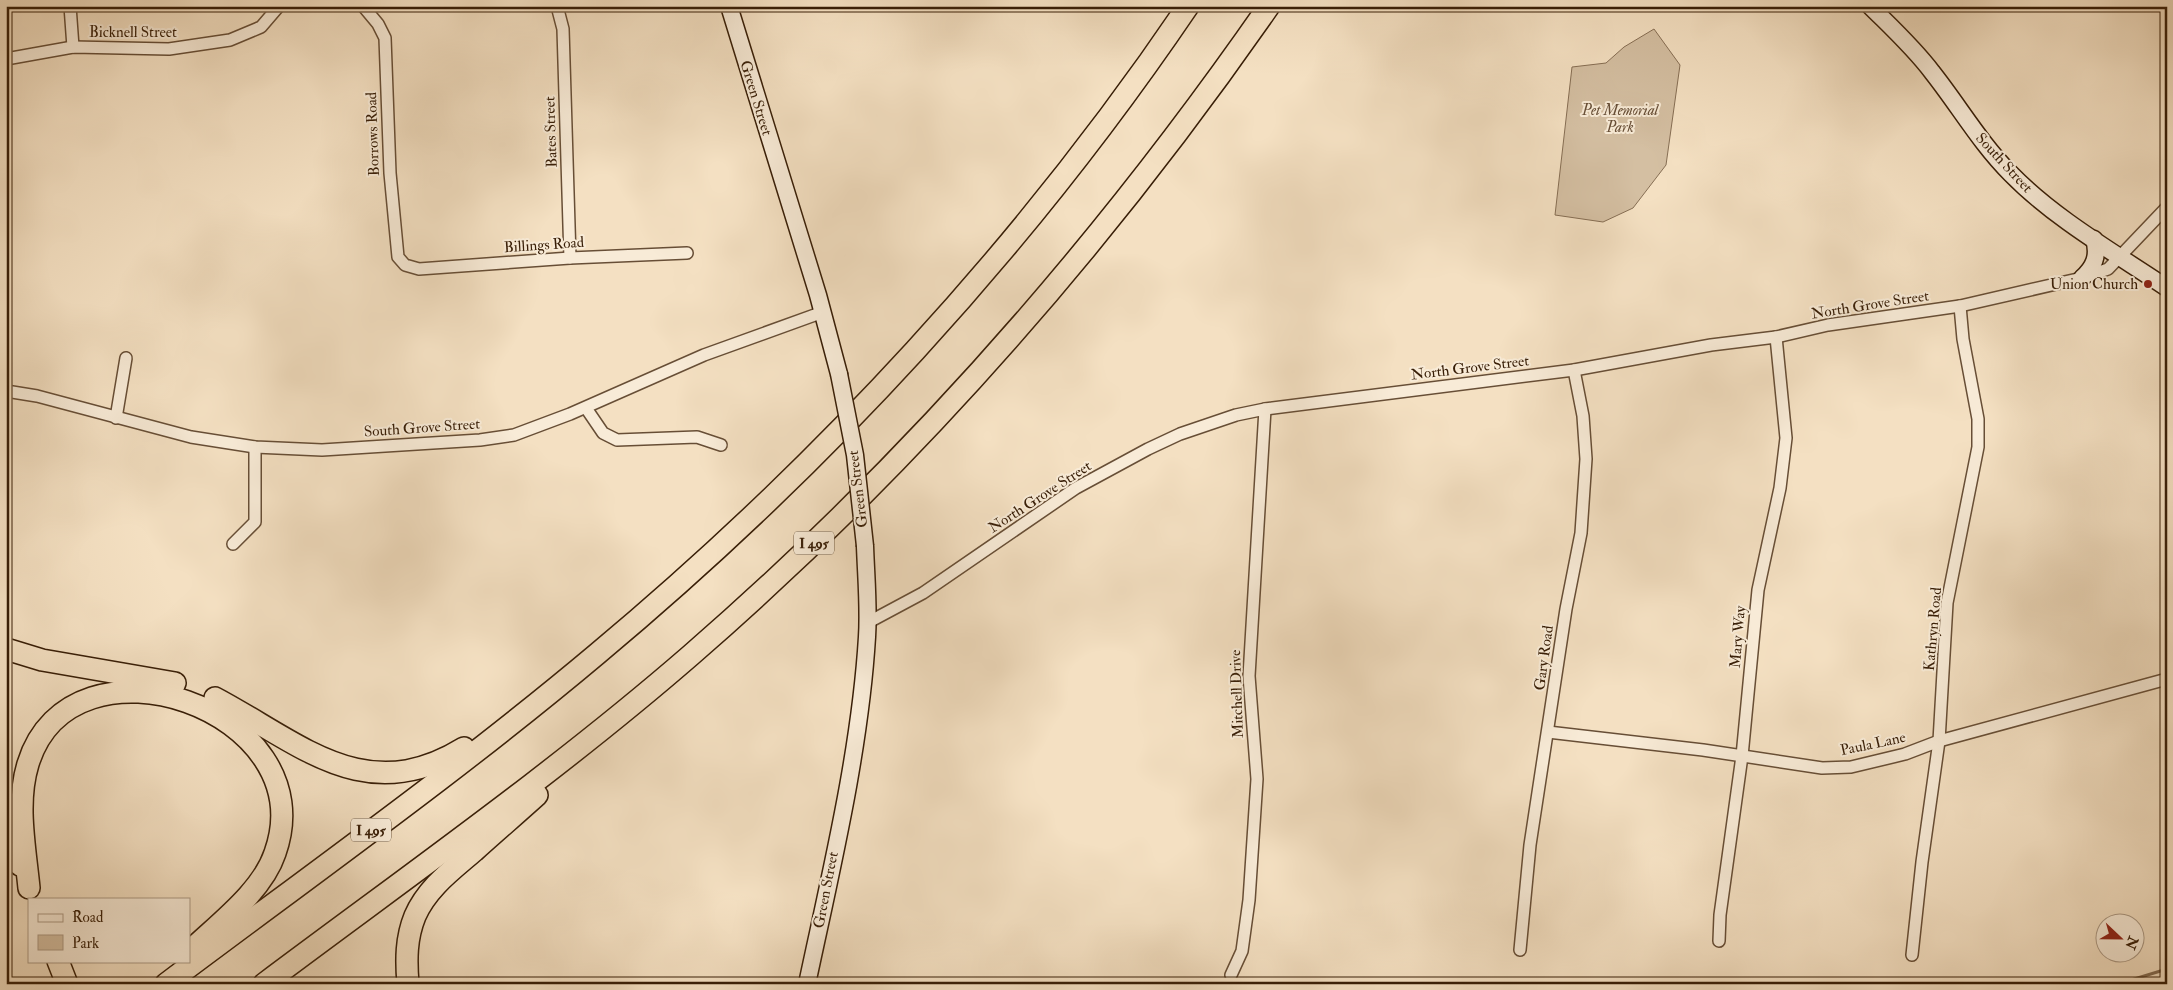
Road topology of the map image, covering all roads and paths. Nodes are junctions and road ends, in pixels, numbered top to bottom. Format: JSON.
{"nodes":[{"id":1,"x":70,"y":6,"type":"edge"},
{"id":2,"x":279,"y":6,"type":"edge"},
{"id":3,"x":363,"y":6,"type":"edge"},
{"id":4,"x":557,"y":6,"type":"edge"},
{"id":5,"x":728,"y":6,"type":"edge"},
{"id":6,"x":1188,"y":6,"type":"edge"},
{"id":7,"x":1269,"y":6,"type":"edge"},
{"id":8,"x":1870,"y":6,"type":"edge"},
{"id":9,"x":73,"y":47,"type":"junction"},
{"id":10,"x":6,"y":59,"type":"edge"},
{"id":11,"x":2167,"y":207,"type":"edge"},
{"id":12,"x":2094,"y":239,"type":"junction"},
{"id":13,"x":687,"y":253,"type":"dead end"},
{"id":14,"x":570,"y":258,"type":"junction"},
{"id":15,"x":2121,"y":258,"type":"junction"},
{"id":16,"x":405,"y":265,"type":"joint"},
{"id":17,"x":2082,"y":278,"type":"junction"},
{"id":18,"x":2167,"y":288,"type":"edge"},
{"id":19,"x":1960,"y":306,"type":"junction"},
{"id":20,"x":823,"y":312,"type":"junction"},
{"id":21,"x":1776,"y":337,"type":"junction"},
{"id":22,"x":126,"y":358,"type":"dead end"},
{"id":23,"x":1574,"y":370,"type":"junction"},
{"id":24,"x":6,"y":391,"type":"edge"},
{"id":25,"x":586,"y":408,"type":"junction"},
{"id":26,"x":1265,"y":409,"type":"junction"},
{"id":27,"x":116,"y":418,"type":"junction"},
{"id":28,"x":721,"y":445,"type":"dead end"},
{"id":29,"x":255,"y":448,"type":"junction"},
{"id":30,"x":233,"y":544,"type":"dead end"},
{"id":31,"x":868,"y":623,"type":"junction"},
{"id":32,"x":6,"y":649,"type":"edge"},
{"id":33,"x":574,"y":674,"type":"junction"},
{"id":34,"x":2167,"y":679,"type":"edge"},
{"id":35,"x":661,"y":680,"type":"junction"},
{"id":36,"x":1548,"y":732,"type":"junction"},
{"id":37,"x":1939,"y":741,"type":"junction"},
{"id":38,"x":1742,"y":756,"type":"junction"},
{"id":39,"x":6,"y":830,"type":"edge"},
{"id":40,"x":31,"y":893,"type":"edge"},
{"id":41,"x":1719,"y":941,"type":"dead end"},
{"id":42,"x":1520,"y":950,"type":"dead end"},
{"id":43,"x":190,"y":951,"type":"edge"},
{"id":44,"x":1912,"y":955,"type":"dead end"},
{"id":45,"x":58,"y":962,"type":"edge"},
{"id":46,"x":178,"y":962,"type":"edge"},
{"id":47,"x":1231,"y":975,"type":"dead end"},
{"id":48,"x":66,"y":984,"type":"edge"},
{"id":49,"x":156,"y":984,"type":"edge"},
{"id":50,"x":166,"y":984,"type":"edge"},
{"id":51,"x":264,"y":984,"type":"edge"},
{"id":52,"x":408,"y":984,"type":"edge"},
{"id":53,"x":807,"y":984,"type":"edge"}],
"edges":[{"from":1,"to":9,"type":"street"},
{"from":2,"to":9,"type":"street","name":"Bicknell Street"},
{"from":3,"to":16,"type":"street","name":"Borrows Road"},
{"from":4,"to":14,"type":"street","name":"Bates Street"},
{"from":5,"to":20,"type":"main road","name":"Green Street"},
{"from":6,"to":33,"type":"highway","number":"I 495"},
{"from":7,"to":35,"type":"highway","number":"I 495"},
{"from":8,"to":12,"type":"main road","name":"South Street"},
{"from":9,"to":10,"type":"street","name":"Bicknell Street"},
{"from":11,"to":15,"type":"street","name":"North Grove Street"},
{"from":12,"to":15,"type":"main road","name":"South Street"},
{"from":12,"to":17,"type":"main road"},
{"from":13,"to":14,"type":"street","name":"Billings Road"},
{"from":14,"to":16,"type":"street","name":"Billings Road"},
{"from":15,"to":17,"type":"street","name":"North Grove Street"},
{"from":15,"to":18,"type":"main road","name":"South Street"},
{"from":17,"to":19,"type":"street","name":"North Grove Street"},
{"from":19,"to":21,"type":"street","name":"North Grove Street"},
{"from":19,"to":37,"type":"street","name":"Kathryn Road"},
{"from":20,"to":25,"type":"street","name":"South Grove Street"},
{"from":20,"to":31,"type":"main road","name":"Green Street","bridge":true},
{"from":21,"to":23,"type":"street","name":"North Grove Street"},
{"from":21,"to":38,"type":"street","name":"Mary Way"},
{"from":22,"to":27,"type":"street"},
{"from":23,"to":26,"type":"street","name":"North Grove Street"},
{"from":23,"to":36,"type":"street","name":"Gary Road"},
{"from":24,"to":27,"type":"street","name":"South Grove Street"},
{"from":25,"to":28,"type":"street"},
{"from":25,"to":29,"type":"street","name":"South Grove Street"},
{"from":26,"to":31,"type":"street","name":"North Grove Street"},
{"from":26,"to":47,"type":"street","name":"Mitchell Drive"},
{"from":27,"to":29,"type":"street","name":"South Grove Street"},
{"from":29,"to":30,"type":"street"},
{"from":31,"to":53,"type":"main road","name":"Green Street"},
{"from":32,"to":33,"type":"highway"},
{"from":33,"to":50,"type":"highway","number":"I 495"},
{"from":34,"to":37,"type":"street","name":"Paula Lane"},
{"from":35,"to":51,"type":"highway","number":"I 495"},
{"from":35,"to":52,"type":"highway"},
{"from":36,"to":38,"type":"street","name":"Paula Lane"},
{"from":36,"to":42,"type":"street","name":"Gary Road"},
{"from":37,"to":38,"type":"street","name":"Paula Lane"},
{"from":37,"to":44,"type":"street","name":"Kathryn Road"},
{"from":38,"to":41,"type":"street","name":"Mary Way"},
{"from":39,"to":40,"type":"highway"},
{"from":40,"to":43,"type":"highway"},
{"from":45,"to":48,"type":"highway"},
{"from":46,"to":49,"type":"highway"}]}
